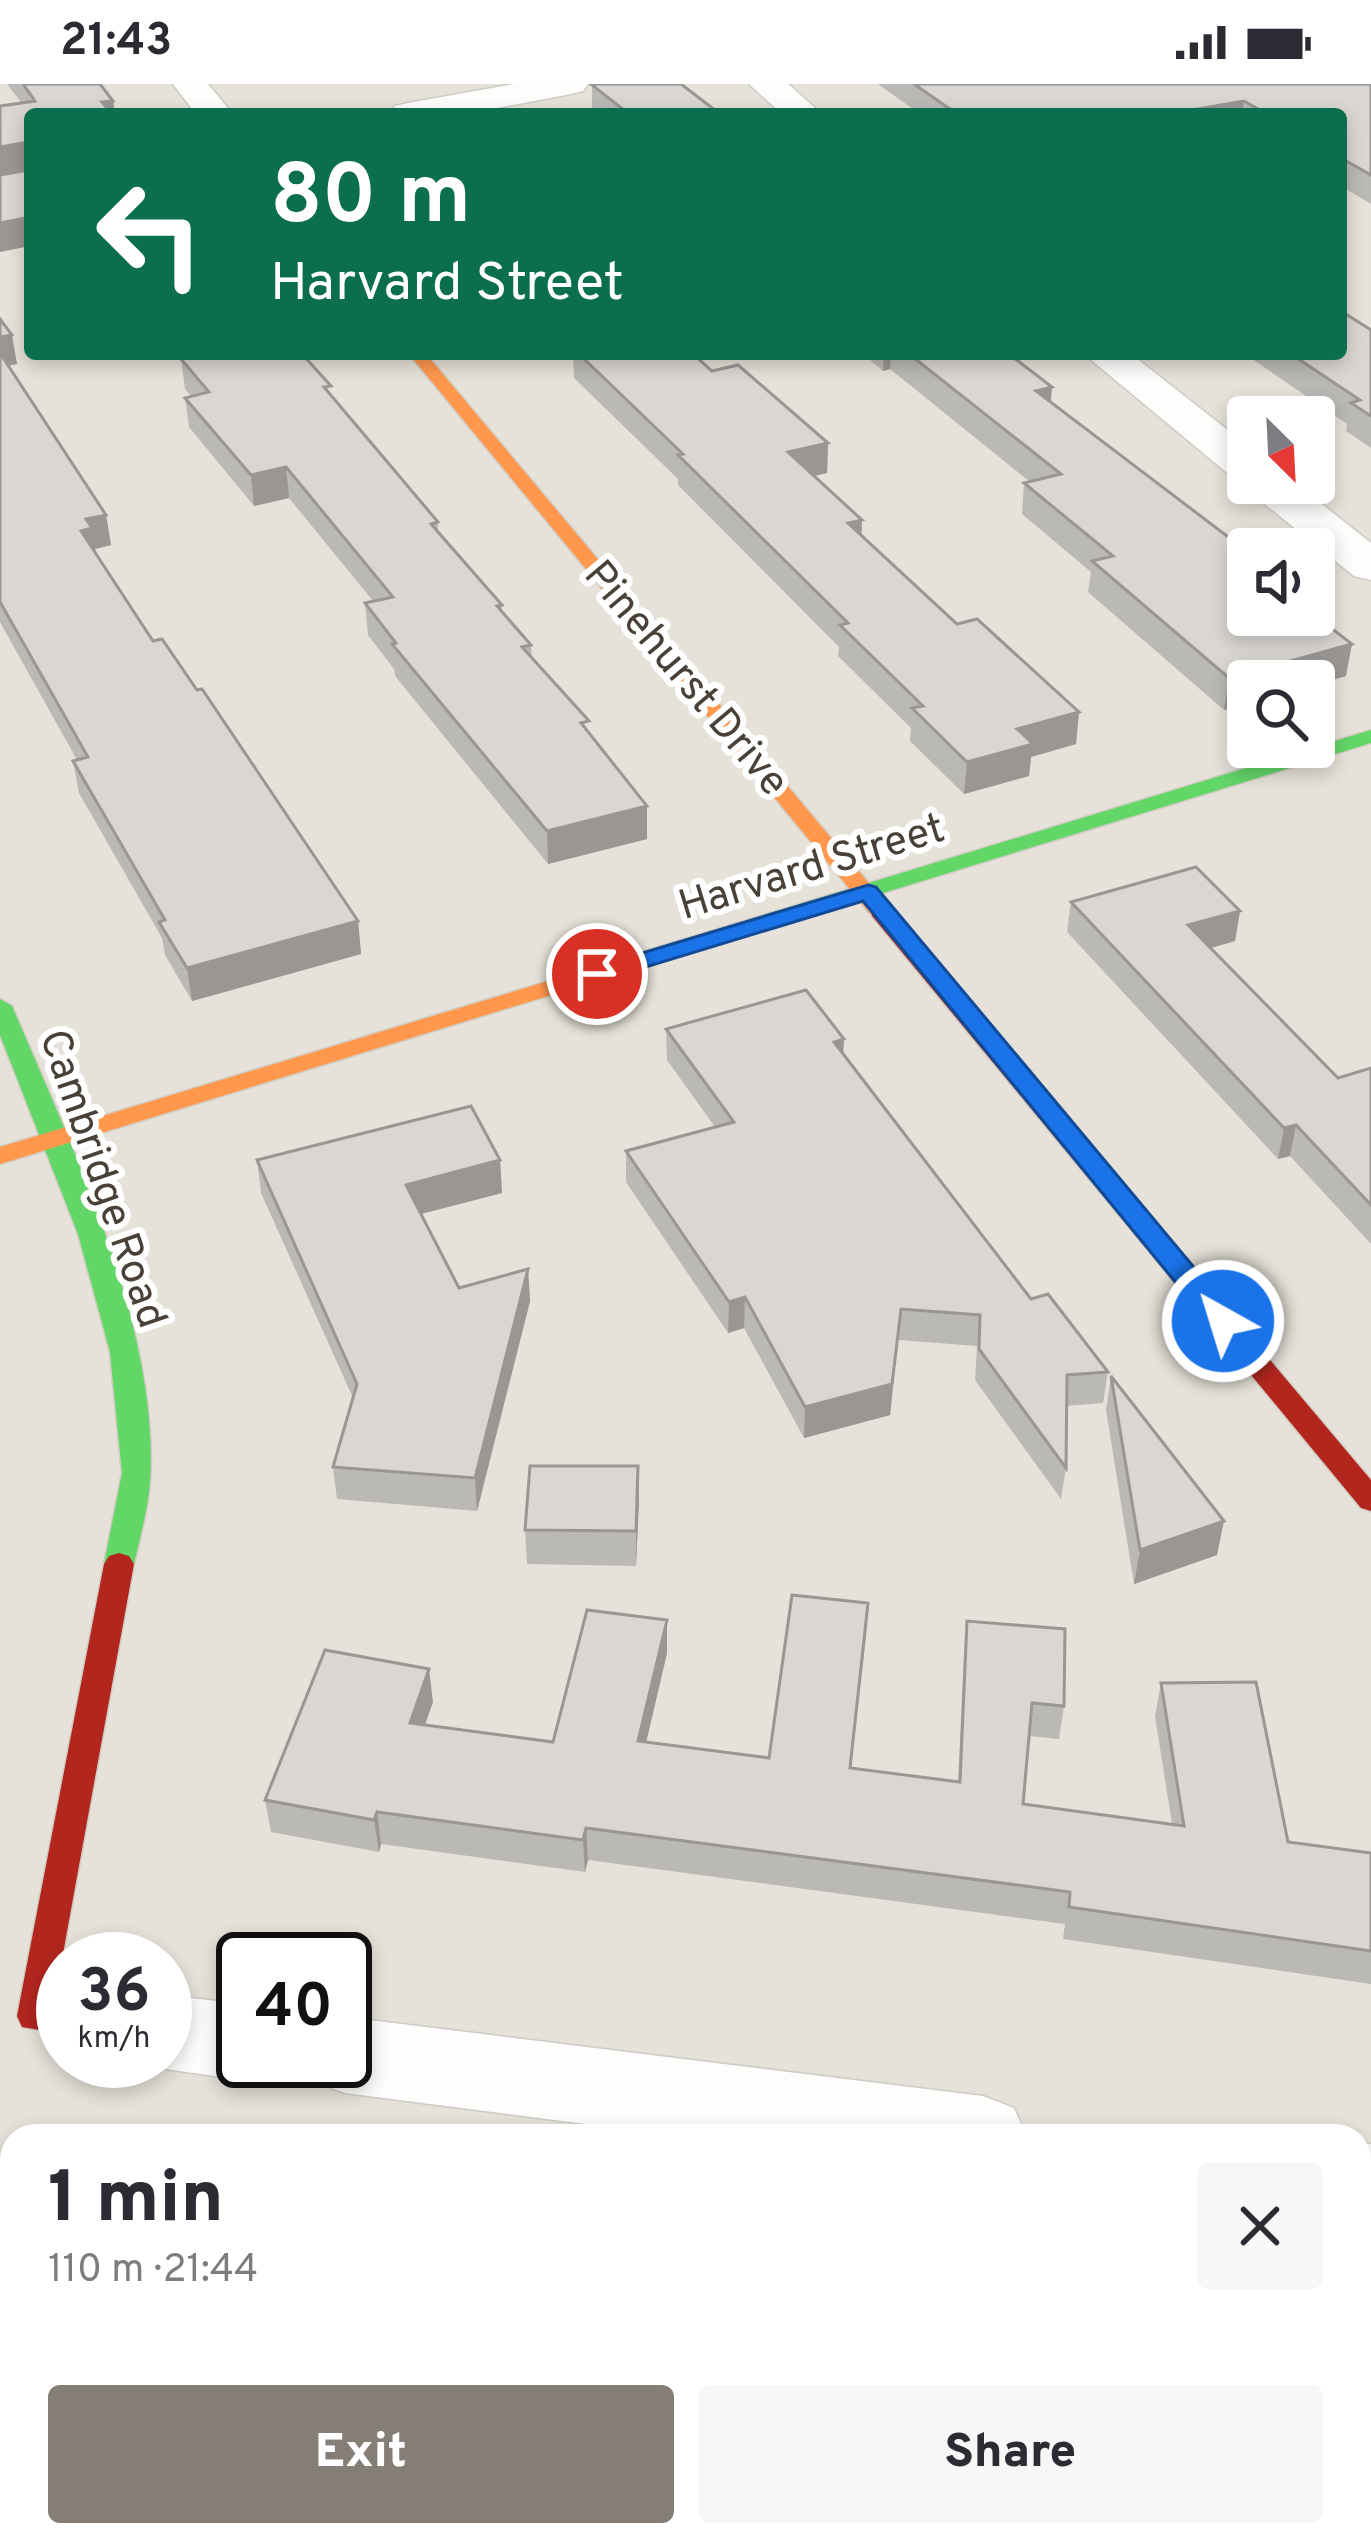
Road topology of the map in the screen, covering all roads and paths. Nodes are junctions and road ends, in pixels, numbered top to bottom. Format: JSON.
{"nodes":[{"id":1,"x":190,"y":84,"type":"edge"},
{"id":2,"x":572,"y":84,"type":"edge"},
{"id":3,"x":766,"y":84,"type":"edge"},
{"id":4,"x":210,"y":108,"type":"edge"},
{"id":5,"x":441,"y":108,"type":"edge"},
{"id":6,"x":796,"y":108,"type":"edge"},
{"id":7,"x":422,"y":360,"type":"edge"},
{"id":8,"x":1113,"y":360,"type":"edge"},
{"id":9,"x":1227,"y":451,"type":"edge"},
{"id":10,"x":1293,"y":504,"type":"edge"},
{"id":11,"x":1371,"y":566,"type":"edge"},
{"id":12,"x":1371,"y":736,"type":"edge"},
{"id":13,"x":868,"y":892,"type":"junction"},
{"id":14,"x":0,"y":1006,"type":"edge"},
{"id":15,"x":56,"y":1139,"type":"junction"},
{"id":16,"x":0,"y":1156,"type":"edge"},
{"id":17,"x":1371,"y":1499,"type":"edge"},
{"id":18,"x":50,"y":1932,"type":"edge"},
{"id":19,"x":372,"y":2058,"type":"edge"},
{"id":20,"x":888,"y":2124,"type":"edge"}],
"edges":[{"from":1,"to":4,"type":"street"},
{"from":2,"to":5,"type":"street"},
{"from":3,"to":6,"type":"street"},
{"from":7,"to":13,"type":"street","name":"Pinehurst Drive"},
{"from":8,"to":9,"type":"street"},
{"from":10,"to":11,"type":"street"},
{"from":12,"to":13,"type":"street","name":"Harvard Street"},
{"from":13,"to":15,"type":"street","name":"Harvard Street"},
{"from":13,"to":17,"type":"street","name":"Pinehurst Drive"},
{"from":14,"to":15,"type":"street","name":"Cambridge Road"},
{"from":15,"to":16,"type":"street","name":"Harvard Street"},
{"from":15,"to":18,"type":"street","name":"Cambridge Road"},
{"from":19,"to":20,"type":"street"}]}
